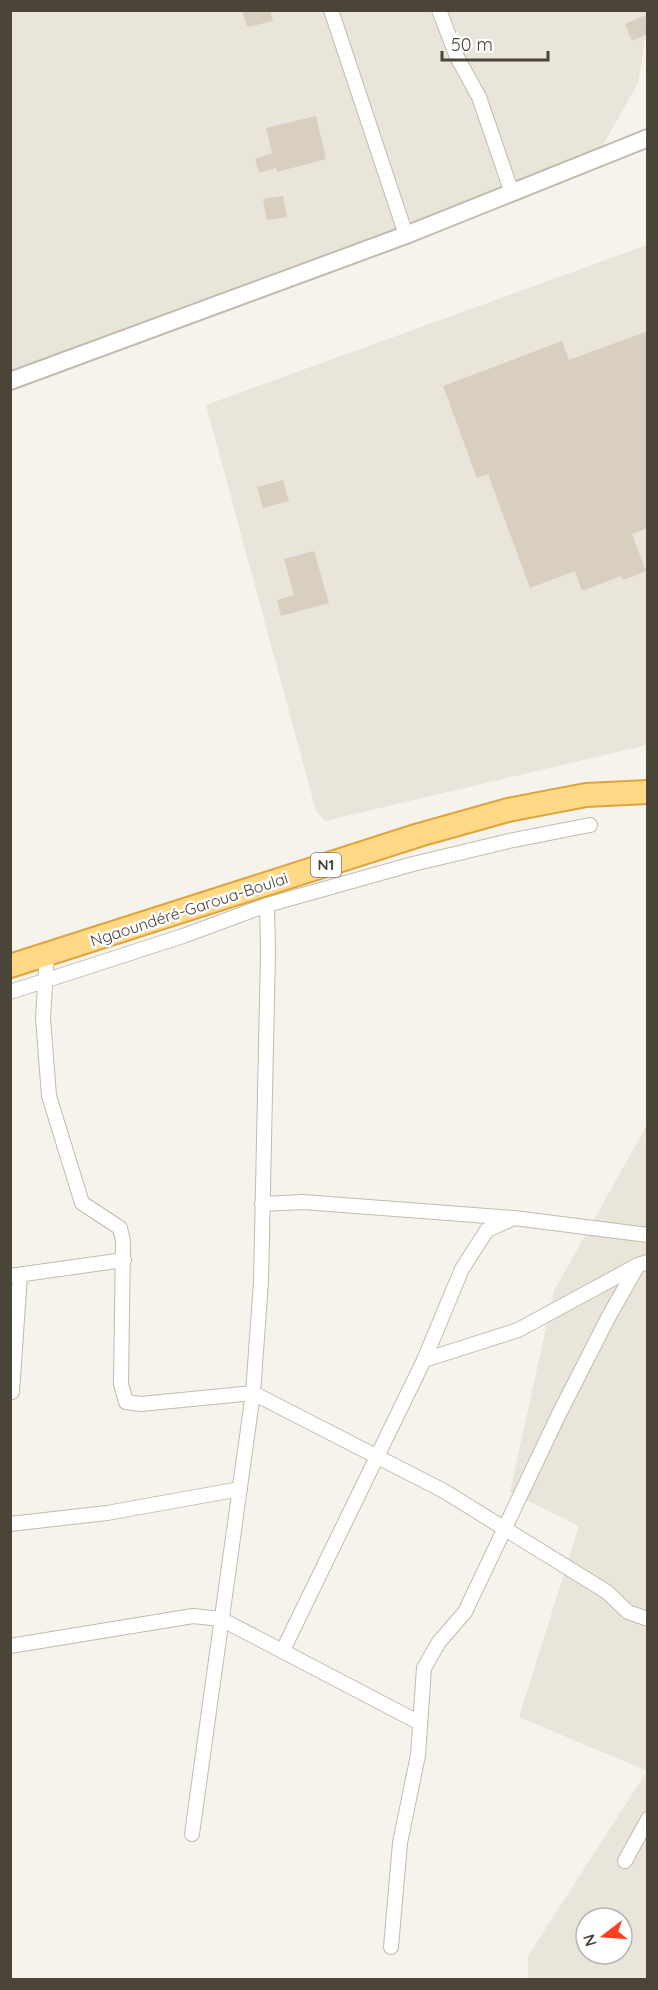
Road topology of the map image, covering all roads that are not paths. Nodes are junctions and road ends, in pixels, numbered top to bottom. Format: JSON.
{"nodes":[{"id":1,"x":331,"y":10,"type":"edge"},
{"id":2,"x":440,"y":10,"type":"edge"},
{"id":3,"x":648,"y":138,"type":"edge"},
{"id":4,"x":627,"y":146,"type":"junction"},
{"id":5,"x":648,"y":151,"type":"edge"},
{"id":6,"x":512,"y":193,"type":"junction"},
{"id":7,"x":406,"y":235,"type":"junction"},
{"id":8,"x":11,"y":378,"type":"edge"},
{"id":9,"x":648,"y":792,"type":"edge"},
{"id":10,"x":590,"y":825,"type":"dead end"},
{"id":11,"x":267,"y":906,"type":"junction"},
{"id":12,"x":177,"y":912,"type":"junction"},
{"id":13,"x":203,"y":929,"type":"junction"},
{"id":14,"x":47,"y":954,"type":"junction"},
{"id":15,"x":10,"y":966,"type":"edge"},
{"id":16,"x":45,"y":982,"type":"junction"},
{"id":17,"x":10,"y":992,"type":"edge"},
{"id":18,"x":262,"y":1204,"type":"junction"},
{"id":19,"x":514,"y":1218,"type":"junction"},
{"id":20,"x":648,"y":1235,"type":"edge"},
{"id":21,"x":124,"y":1260,"type":"junction"},
{"id":22,"x":643,"y":1263,"type":"edge"},
{"id":23,"x":15,"y":1276,"type":"edge"},
{"id":24,"x":424,"y":1360,"type":"junction"},
{"id":25,"x":12,"y":1392,"type":"edge"},
{"id":26,"x":253,"y":1394,"type":"junction"},
{"id":27,"x":377,"y":1457,"type":"junction"},
{"id":28,"x":240,"y":1489,"type":"junction"},
{"id":29,"x":10,"y":1524,"type":"edge"},
{"id":30,"x":506,"y":1528,"type":"junction"},
{"id":31,"x":221,"y":1619,"type":"junction"},
{"id":32,"x":648,"y":1619,"type":"edge"},
{"id":33,"x":10,"y":1646,"type":"edge"},
{"id":34,"x":283,"y":1650,"type":"junction"},
{"id":35,"x":420,"y":1723,"type":"junction"},
{"id":36,"x":648,"y":1819,"type":"edge"},
{"id":37,"x":192,"y":1834,"type":"dead end"},
{"id":38,"x":626,"y":1861,"type":"dead end"},
{"id":39,"x":391,"y":1947,"type":"dead end"}],
"edges":[{"from":1,"to":7,"type":"street"},
{"from":2,"to":6,"type":"street"},
{"from":3,"to":4,"type":"street"},
{"from":4,"to":5,"type":"street"},
{"from":4,"to":6,"type":"street"},
{"from":6,"to":7,"type":"street"},
{"from":7,"to":8,"type":"street"},
{"from":9,"to":12,"type":"highway","name":"Ngaoundéré-Garoua-Boulai","number":"N1"},
{"from":10,"to":11,"type":"street"},
{"from":11,"to":13,"type":"street"},
{"from":11,"to":18,"type":"street"},
{"from":12,"to":13,"type":"street"},
{"from":12,"to":14,"type":"highway","name":"Ngaoundéré-Garoua-Boulai","number":"N1"},
{"from":13,"to":16,"type":"street"},
{"from":14,"to":15,"type":"highway","name":"Ngaoundéré-Garoua-Boulai","number":"N1"},
{"from":14,"to":16,"type":"street"},
{"from":16,"to":17,"type":"street"},
{"from":16,"to":21,"type":"street"},
{"from":18,"to":19,"type":"street"},
{"from":18,"to":26,"type":"street"},
{"from":19,"to":20,"type":"street"},
{"from":19,"to":24,"type":"street"},
{"from":21,"to":23,"type":"street"},
{"from":21,"to":26,"type":"street"},
{"from":22,"to":24,"type":"street"},
{"from":22,"to":30,"type":"street"},
{"from":23,"to":25,"type":"street"},
{"from":24,"to":27,"type":"street"},
{"from":26,"to":27,"type":"street"},
{"from":26,"to":28,"type":"street"},
{"from":27,"to":30,"type":"street"},
{"from":27,"to":34,"type":"street"},
{"from":28,"to":29,"type":"street"},
{"from":28,"to":31,"type":"street"},
{"from":30,"to":32,"type":"street"},
{"from":30,"to":35,"type":"street"},
{"from":31,"to":33,"type":"street"},
{"from":31,"to":34,"type":"street"},
{"from":31,"to":37,"type":"street"},
{"from":34,"to":35,"type":"street"},
{"from":35,"to":39,"type":"street"},
{"from":36,"to":38,"type":"street"}]}
